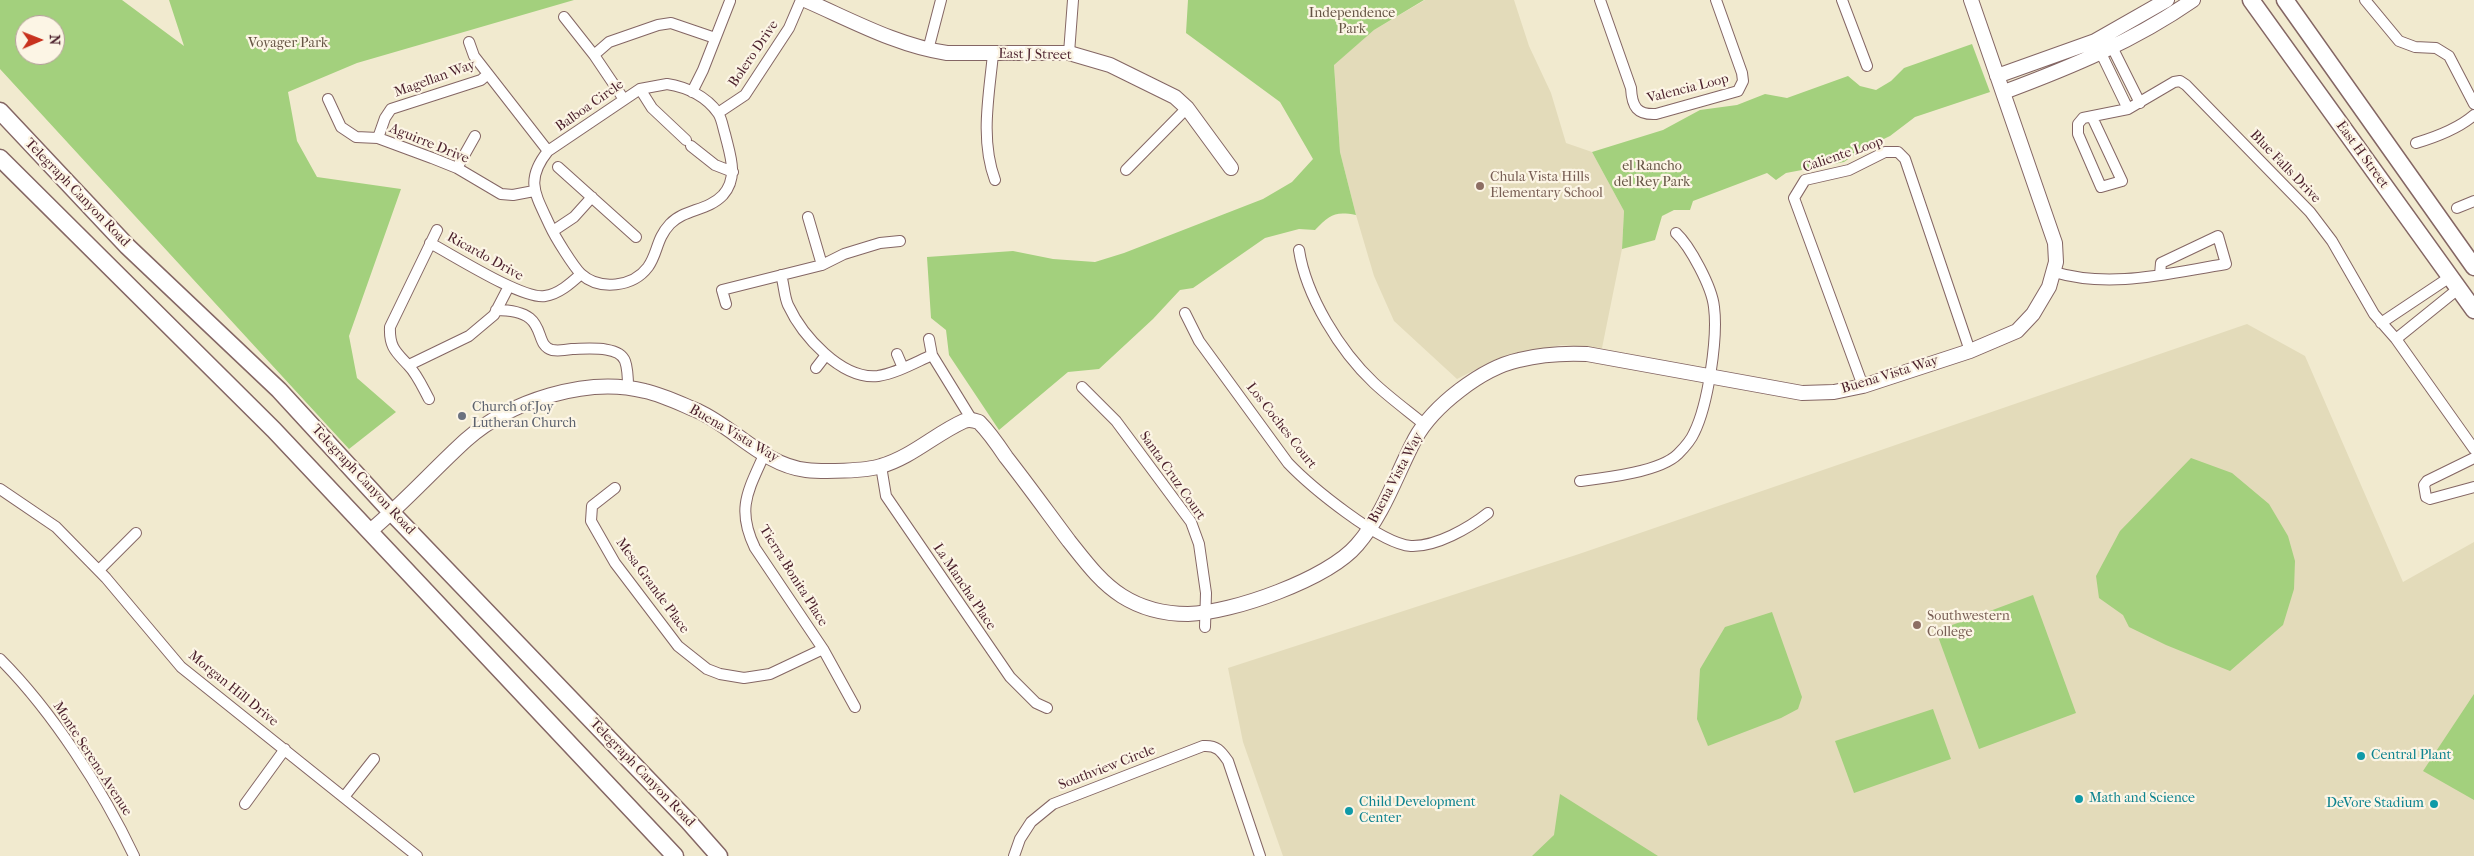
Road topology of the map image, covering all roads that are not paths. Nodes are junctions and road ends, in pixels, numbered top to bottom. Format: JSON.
{"nodes":[{"id":1,"x":803,"y":0,"type":"edge"},
{"id":2,"x":941,"y":0,"type":"edge"},
{"id":3,"x":1074,"y":0,"type":"edge"},
{"id":4,"x":1600,"y":0,"type":"edge"},
{"id":5,"x":1716,"y":0,"type":"edge"},
{"id":6,"x":1842,"y":0,"type":"edge"},
{"id":7,"x":1970,"y":0,"type":"edge"},
{"id":8,"x":2168,"y":0,"type":"edge"},
{"id":9,"x":2193,"y":0,"type":"edge"},
{"id":10,"x":2251,"y":0,"type":"edge"},
{"id":11,"x":2285,"y":0,"type":"edge"},
{"id":12,"x":2365,"y":0,"type":"edge"},
{"id":13,"x":730,"y":1,"type":"edge"},
{"id":14,"x":564,"y":17,"type":"dead end"},
{"id":15,"x":715,"y":38,"type":"junction"},
{"id":16,"x":469,"y":42,"type":"dead end"},
{"id":17,"x":2104,"y":44,"type":"junction"},
{"id":18,"x":928,"y":50,"type":"junction"},
{"id":19,"x":1069,"y":53,"type":"junction"},
{"id":20,"x":992,"y":54,"type":"junction"},
{"id":21,"x":594,"y":55,"type":"junction"},
{"id":22,"x":1866,"y":66,"type":"dead end"},
{"id":23,"x":488,"y":74,"type":"junction"},
{"id":24,"x":1997,"y":76,"type":"junction"},
{"id":25,"x":640,"y":89,"type":"junction"},
{"id":26,"x":692,"y":92,"type":"junction"},
{"id":27,"x":2004,"y":92,"type":"junction"},
{"id":28,"x":623,"y":98,"type":"junction"},
{"id":29,"x":328,"y":99,"type":"dead end"},
{"id":30,"x":2140,"y":103,"type":"junction"},
{"id":31,"x":2474,"y":104,"type":"edge"},
{"id":32,"x":1187,"y":108,"type":"junction"},
{"id":33,"x":2128,"y":109,"type":"junction"},
{"id":34,"x":0,"y":111,"type":"edge"},
{"id":35,"x":718,"y":114,"type":"junction"},
{"id":36,"x":2474,"y":115,"type":"edge"},
{"id":37,"x":2092,"y":117,"type":"junction"},
{"id":38,"x":474,"y":136,"type":"dead end"},
{"id":39,"x":378,"y":138,"type":"junction"},
{"id":40,"x":2416,"y":142,"type":"dead end"},
{"id":41,"x":548,"y":151,"type":"junction"},
{"id":42,"x":0,"y":158,"type":"edge"},
{"id":43,"x":558,"y":167,"type":"dead end"},
{"id":44,"x":457,"y":168,"type":"junction"},
{"id":45,"x":1231,"y":168,"type":"dead end"},
{"id":46,"x":1126,"y":170,"type":"dead end"},
{"id":47,"x":732,"y":172,"type":"junction"},
{"id":48,"x":995,"y":180,"type":"dead end"},
{"id":49,"x":534,"y":191,"type":"junction"},
{"id":50,"x":592,"y":197,"type":"junction"},
{"id":51,"x":2474,"y":201,"type":"edge"},
{"id":52,"x":2457,"y":208,"type":"dead end"},
{"id":53,"x":808,"y":217,"type":"dead end"},
{"id":54,"x":437,"y":230,"type":"dead end"},
{"id":55,"x":553,"y":231,"type":"junction"},
{"id":56,"x":1676,"y":233,"type":"dead end"},
{"id":57,"x":636,"y":237,"type":"dead end"},
{"id":58,"x":900,"y":242,"type":"dead end"},
{"id":59,"x":430,"y":243,"type":"junction"},
{"id":60,"x":1299,"y":250,"type":"dead end"},
{"id":61,"x":2472,"y":261,"type":"edge"},
{"id":62,"x":822,"y":265,"type":"junction"},
{"id":63,"x":2054,"y":272,"type":"junction"},
{"id":64,"x":581,"y":274,"type":"junction"},
{"id":65,"x":2160,"y":274,"type":"junction"},
{"id":66,"x":781,"y":275,"type":"junction"},
{"id":67,"x":2454,"y":283,"type":"junction"},
{"id":68,"x":508,"y":288,"type":"junction"},
{"id":69,"x":726,"y":304,"type":"dead end"},
{"id":70,"x":496,"y":310,"type":"junction"},
{"id":71,"x":2474,"y":310,"type":"edge"},
{"id":72,"x":1185,"y":314,"type":"dead end"},
{"id":73,"x":2381,"y":323,"type":"junction"},
{"id":74,"x":929,"y":339,"type":"dead end"},
{"id":75,"x":2396,"y":340,"type":"junction"},
{"id":76,"x":1970,"y":351,"type":"junction"},
{"id":77,"x":897,"y":354,"type":"dead end"},
{"id":78,"x":826,"y":355,"type":"junction"},
{"id":79,"x":932,"y":355,"type":"junction"},
{"id":80,"x":409,"y":365,"type":"junction"},
{"id":81,"x":816,"y":368,"type":"dead end"},
{"id":82,"x":903,"y":368,"type":"junction"},
{"id":83,"x":1708,"y":375,"type":"junction"},
{"id":84,"x":1863,"y":386,"type":"junction"},
{"id":85,"x":1082,"y":387,"type":"dead end"},
{"id":86,"x":628,"y":388,"type":"junction"},
{"id":87,"x":429,"y":399,"type":"dead end"},
{"id":88,"x":972,"y":420,"type":"junction"},
{"id":89,"x":1425,"y":425,"type":"junction"},
{"id":90,"x":2474,"y":449,"type":"edge"},
{"id":91,"x":764,"y":454,"type":"junction"},
{"id":92,"x":2474,"y":458,"type":"edge"},
{"id":93,"x":881,"y":466,"type":"junction"},
{"id":94,"x":1580,"y":481,"type":"dead end"},
{"id":95,"x":2474,"y":487,"type":"edge"},
{"id":96,"x":614,"y":488,"type":"dead end"},
{"id":97,"x":1,"y":491,"type":"edge"},
{"id":98,"x":392,"y":513,"type":"junction"},
{"id":99,"x":1488,"y":513,"type":"dead end"},
{"id":100,"x":1370,"y":527,"type":"junction"},
{"id":101,"x":370,"y":531,"type":"junction"},
{"id":102,"x":136,"y":533,"type":"dead end"},
{"id":103,"x":99,"y":570,"type":"junction"},
{"id":104,"x":1206,"y":612,"type":"junction"},
{"id":105,"x":1205,"y":627,"type":"dead end"},
{"id":106,"x":823,"y":649,"type":"junction"},
{"id":107,"x":0,"y":659,"type":"edge"},
{"id":108,"x":855,"y":707,"type":"dead end"},
{"id":109,"x":1047,"y":708,"type":"dead end"},
{"id":110,"x":285,"y":748,"type":"junction"},
{"id":111,"x":374,"y":760,"type":"dead end"},
{"id":112,"x":344,"y":797,"type":"junction"},
{"id":113,"x":245,"y":804,"type":"dead end"},
{"id":114,"x":405,"y":852,"type":"edge"},
{"id":115,"x":134,"y":856,"type":"edge"},
{"id":116,"x":417,"y":856,"type":"edge"},
{"id":117,"x":675,"y":856,"type":"edge"},
{"id":118,"x":719,"y":856,"type":"edge"},
{"id":119,"x":1014,"y":856,"type":"edge"},
{"id":120,"x":1260,"y":856,"type":"edge"}],
"edges":[{"from":1,"to":18,"type":"street","name":"East J Street"},
{"from":1,"to":35,"type":"street","name":"Bolero Drive"},
{"from":2,"to":18,"type":"street"},
{"from":3,"to":19,"type":"street"},
{"from":4,"to":5,"type":"street","name":"Valencia Loop"},
{"from":6,"to":22,"type":"street"},
{"from":7,"to":24,"type":"street","name":"Buena Vista Way"},
{"from":8,"to":17,"type":"street"},
{"from":9,"to":17,"type":"street"},
{"from":10,"to":67,"type":"main road","name":"East H Street"},
{"from":11,"to":61,"type":"main road","name":"East H Street"},
{"from":12,"to":31,"type":"street"},
{"from":13,"to":15,"type":"street"},
{"from":14,"to":21,"type":"street"},
{"from":15,"to":21,"type":"street"},
{"from":15,"to":26,"type":"street"},
{"from":16,"to":23,"type":"street"},
{"from":17,"to":24,"type":"street"},
{"from":17,"to":27,"type":"street"},
{"from":17,"to":30,"type":"street"},
{"from":17,"to":33,"type":"street"},
{"from":18,"to":20,"type":"street","name":"East J Street"},
{"from":19,"to":20,"type":"street","name":"East J Street"},
{"from":19,"to":32,"type":"street","name":"East J Street"},
{"from":20,"to":48,"type":"street"},
{"from":21,"to":28,"type":"street"},
{"from":23,"to":39,"type":"street","name":"Magellan Way"},
{"from":23,"to":41,"type":"street"},
{"from":24,"to":27,"type":"street","name":"Buena Vista Way"},
{"from":25,"to":26,"type":"street","name":"Balboa Circle"},
{"from":25,"to":28,"type":"street","name":"Balboa Circle"},
{"from":25,"to":47,"type":"street"},
{"from":26,"to":35,"type":"street","name":"Balboa Circle"},
{"from":27,"to":63,"type":"street","name":"Buena Vista Way"},
{"from":28,"to":41,"type":"street","name":"Balboa Circle"},
{"from":29,"to":39,"type":"street","name":"Aguirre Drive"},
{"from":30,"to":33,"type":"street","name":"Blue Falls Drive"},
{"from":30,"to":73,"type":"street","name":"Blue Falls Drive"},
{"from":32,"to":45,"type":"street","name":"East J Street"},
{"from":32,"to":46,"type":"street"},
{"from":33,"to":37,"type":"street","name":"Blue Falls Drive"},
{"from":34,"to":98,"type":"main road","name":"Telegraph Canyon Road"},
{"from":35,"to":47,"type":"street","name":"Balboa Circle"},
{"from":36,"to":40,"type":"street"},
{"from":37,"to":37,"type":"street"},
{"from":38,"to":44,"type":"street"},
{"from":39,"to":44,"type":"street","name":"Aguirre Drive"},
{"from":41,"to":49,"type":"street","name":"Balboa Circle"},
{"from":42,"to":101,"type":"main road","name":"Telegraph Canyon Road"},
{"from":43,"to":50,"type":"street"},
{"from":44,"to":49,"type":"street","name":"Aguirre Drive"},
{"from":47,"to":64,"type":"street"},
{"from":49,"to":55,"type":"street"},
{"from":50,"to":55,"type":"street"},
{"from":50,"to":57,"type":"street"},
{"from":51,"to":52,"type":"street"},
{"from":53,"to":62,"type":"street"},
{"from":54,"to":59,"type":"street"},
{"from":55,"to":64,"type":"street"},
{"from":56,"to":83,"type":"street"},
{"from":58,"to":62,"type":"street"},
{"from":59,"to":68,"type":"street","name":"Ricardo Drive"},
{"from":59,"to":80,"type":"street"},
{"from":60,"to":89,"type":"street"},
{"from":62,"to":66,"type":"street"},
{"from":63,"to":65,"type":"street"},
{"from":63,"to":76,"type":"street","name":"Buena Vista Way"},
{"from":64,"to":68,"type":"street","name":"Ricardo Drive"},
{"from":65,"to":65,"type":"street"},
{"from":66,"to":69,"type":"street"},
{"from":66,"to":78,"type":"street"},
{"from":67,"to":71,"type":"main road","name":"East H Street"},
{"from":67,"to":73,"type":"street"},
{"from":67,"to":75,"type":"street"},
{"from":68,"to":70,"type":"street"},
{"from":70,"to":80,"type":"street"},
{"from":70,"to":86,"type":"street"},
{"from":72,"to":100,"type":"street","name":"Los Coches Court"},
{"from":73,"to":75,"type":"street","name":"Blue Falls Drive"},
{"from":74,"to":79,"type":"street"},
{"from":75,"to":90,"type":"street","name":"Blue Falls Drive"},
{"from":76,"to":84,"type":"street","name":"Buena Vista Way"},
{"from":76,"to":84,"type":"street","name":"Caliente Loop"},
{"from":77,"to":82,"type":"street"},
{"from":78,"to":81,"type":"street"},
{"from":78,"to":82,"type":"street"},
{"from":79,"to":82,"type":"street"},
{"from":79,"to":88,"type":"street"},
{"from":80,"to":87,"type":"street"},
{"from":83,"to":84,"type":"street","name":"Buena Vista Way"},
{"from":83,"to":89,"type":"street","name":"Buena Vista Way"},
{"from":83,"to":94,"type":"street"},
{"from":85,"to":104,"type":"street","name":"Santa Cruz Court"},
{"from":86,"to":91,"type":"street","name":"Buena Vista Way"},
{"from":86,"to":98,"type":"street","name":"Buena Vista Way"},
{"from":88,"to":93,"type":"street","name":"Buena Vista Way"},
{"from":88,"to":104,"type":"street","name":"Buena Vista Way"},
{"from":89,"to":100,"type":"street","name":"Buena Vista Way"},
{"from":91,"to":93,"type":"street","name":"Buena Vista Way"},
{"from":91,"to":106,"type":"street","name":"Tierra Bonita Place"},
{"from":92,"to":95,"type":"street"},
{"from":93,"to":109,"type":"street","name":"La Mancha Place"},
{"from":96,"to":106,"type":"street","name":"Mesa Grande Place"},
{"from":97,"to":103,"type":"street","name":"Morgan Hill Drive"},
{"from":98,"to":101,"type":"street","name":"Buena Vista Way"},
{"from":98,"to":118,"type":"main road","name":"Telegraph Canyon Road"},
{"from":99,"to":100,"type":"street","name":"Los Coches Court"},
{"from":100,"to":104,"type":"street","name":"Buena Vista Way"},
{"from":101,"to":117,"type":"main road","name":"Telegraph Canyon Road"},
{"from":102,"to":103,"type":"street"},
{"from":103,"to":110,"type":"street","name":"Morgan Hill Drive"},
{"from":104,"to":105,"type":"street","name":"Santa Cruz Court"},
{"from":106,"to":108,"type":"street","name":"Tierra Bonita Place"},
{"from":107,"to":115,"type":"street","name":"Monte Sereno Avenue"},
{"from":110,"to":112,"type":"street","name":"Morgan Hill Drive"},
{"from":110,"to":113,"type":"street"},
{"from":111,"to":112,"type":"street"},
{"from":112,"to":114,"type":"street","name":"Morgan Hill Drive"},
{"from":114,"to":116,"type":"street","name":"Morgan Hill Drive"},
{"from":119,"to":120,"type":"street","name":"Southview Circle"}]}
